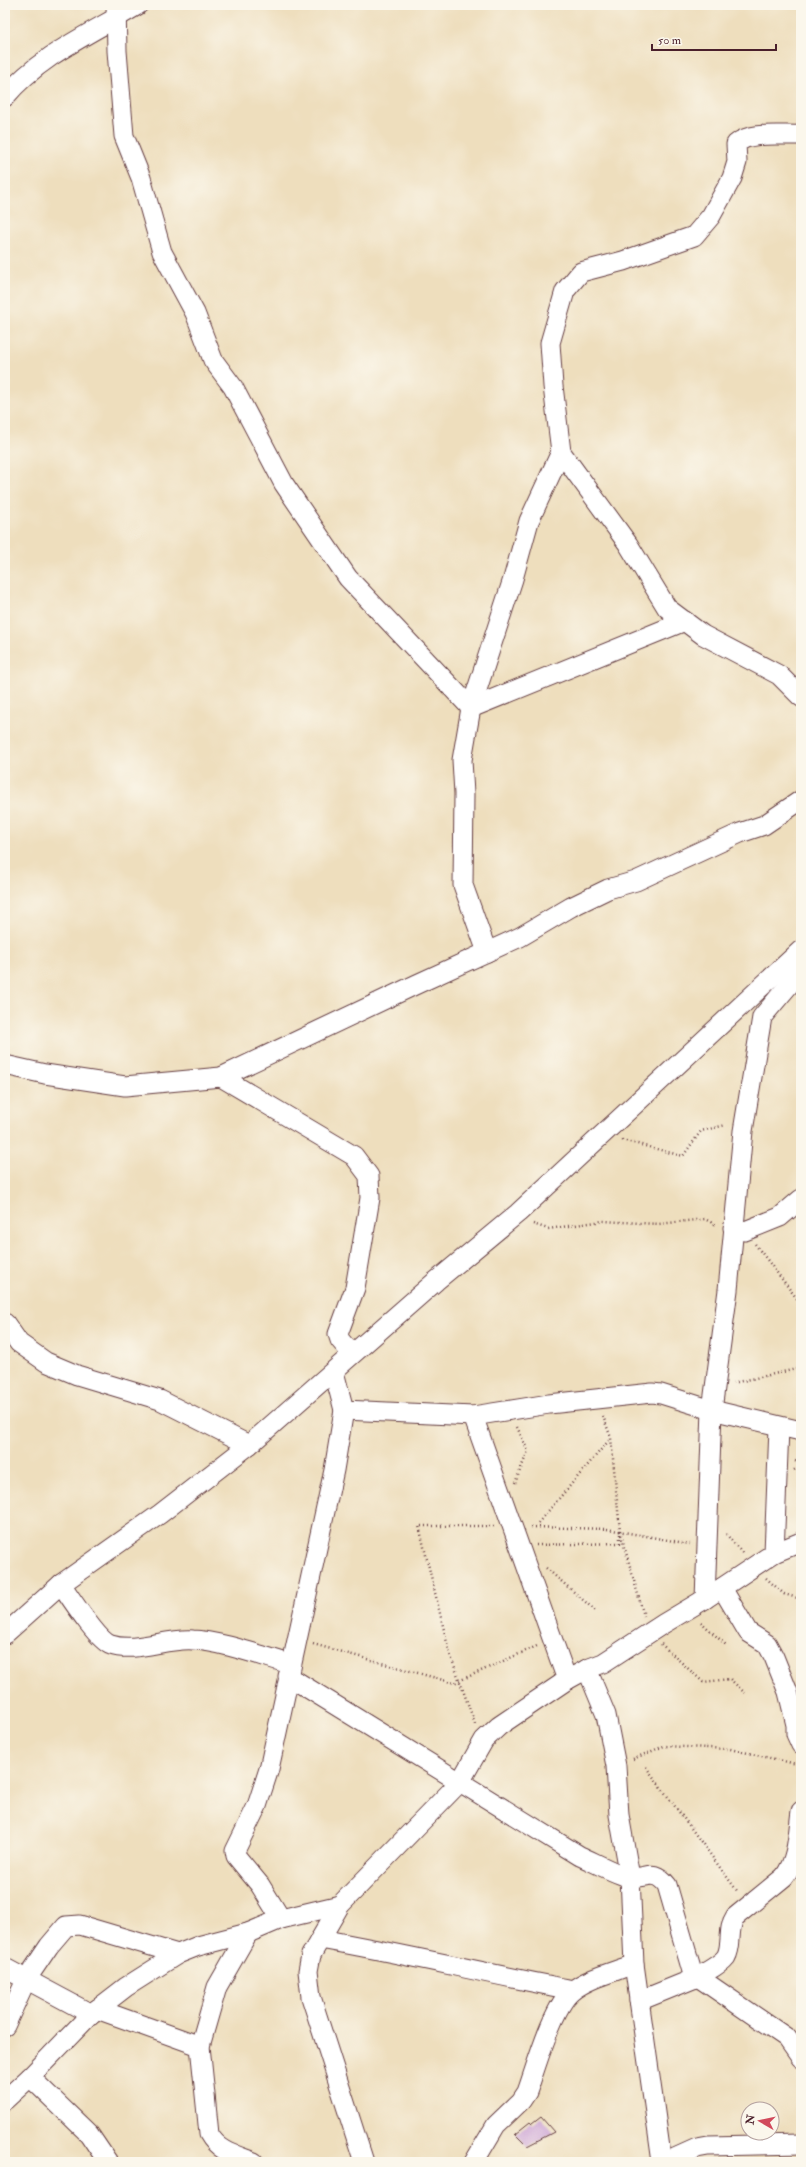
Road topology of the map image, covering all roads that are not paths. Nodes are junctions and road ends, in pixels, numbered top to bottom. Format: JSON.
{"nodes":[{"id":1,"x":138,"y":5,"type":"edge"},
{"id":2,"x":116,"y":12,"type":"edge"},
{"id":3,"x":5,"y":97,"type":"edge"},
{"id":4,"x":801,"y":135,"type":"edge"},
{"id":5,"x":561,"y":452,"type":"junction"},
{"id":6,"x":685,"y":621,"type":"junction"},
{"id":7,"x":801,"y":697,"type":"edge"},
{"id":8,"x":471,"y":708,"type":"junction"},
{"id":9,"x":801,"y":800,"type":"edge"},
{"id":10,"x":801,"y":950,"type":"edge"},
{"id":11,"x":488,"y":952,"type":"junction"},
{"id":12,"x":801,"y":971,"type":"edge"},
{"id":13,"x":5,"y":1065,"type":"edge"},
{"id":14,"x":221,"y":1077,"type":"junction"},
{"id":15,"x":801,"y":1199,"type":"edge"},
{"id":16,"x":734,"y":1229,"type":"junction"},
{"id":17,"x":5,"y":1323,"type":"edge"},
{"id":18,"x":352,"y":1354,"type":"junction"},
{"id":19,"x":334,"y":1372,"type":"junction"},
{"id":20,"x":344,"y":1410,"type":"junction"},
{"id":21,"x":712,"y":1410,"type":"junction"},
{"id":22,"x":473,"y":1416,"type":"junction"},
{"id":23,"x":779,"y":1428,"type":"junction"},
{"id":24,"x":801,"y":1431,"type":"edge"},
{"id":25,"x":249,"y":1445,"type":"junction"},
{"id":26,"x":801,"y":1542,"type":"edge"},
{"id":27,"x":774,"y":1553,"type":"junction"},
{"id":28,"x":61,"y":1584,"type":"junction"},
{"id":29,"x":722,"y":1588,"type":"junction"},
{"id":30,"x":705,"y":1599,"type":"junction"},
{"id":31,"x":5,"y":1634,"type":"edge"},
{"id":32,"x":587,"y":1669,"type":"junction"},
{"id":33,"x":289,"y":1670,"type":"junction"},
{"id":34,"x":567,"y":1680,"type":"junction"},
{"id":35,"x":801,"y":1745,"type":"edge"},
{"id":36,"x":460,"y":1782,"type":"junction"},
{"id":37,"x":801,"y":1811,"type":"edge"},
{"id":38,"x":630,"y":1877,"type":"junction"},
{"id":39,"x":340,"y":1905,"type":"junction"},
{"id":40,"x":281,"y":1919,"type":"junction"},
{"id":41,"x":248,"y":1933,"type":"junction"},
{"id":42,"x":320,"y":1939,"type":"junction"},
{"id":43,"x":178,"y":1954,"type":"junction"},
{"id":44,"x":634,"y":1964,"type":"junction"},
{"id":45,"x":5,"y":1968,"type":"edge"},
{"id":46,"x":696,"y":1978,"type":"junction"},
{"id":47,"x":26,"y":1980,"type":"junction"},
{"id":48,"x":573,"y":1990,"type":"junction"},
{"id":49,"x":639,"y":2001,"type":"junction"},
{"id":50,"x":94,"y":2011,"type":"junction"},
{"id":51,"x":5,"y":2026,"type":"edge"},
{"id":52,"x":200,"y":2046,"type":"junction"},
{"id":53,"x":801,"y":2058,"type":"edge"},
{"id":54,"x":30,"y":2077,"type":"junction"},
{"id":55,"x":5,"y":2100,"type":"edge"},
{"id":56,"x":801,"y":2144,"type":"edge"},
{"id":57,"x":108,"y":2162,"type":"edge"},
{"id":58,"x":254,"y":2162,"type":"edge"},
{"id":59,"x":364,"y":2162,"type":"edge"},
{"id":60,"x":474,"y":2162,"type":"edge"},
{"id":61,"x":662,"y":2162,"type":"edge"},
{"id":62,"x":666,"y":2162,"type":"edge"}],
"edges":[{"from":1,"to":2,"type":"street"},
{"from":2,"to":3,"type":"street"},
{"from":2,"to":8,"type":"street"},
{"from":4,"to":5,"type":"street"},
{"from":5,"to":6,"type":"street"},
{"from":5,"to":8,"type":"street"},
{"from":6,"to":7,"type":"street"},
{"from":6,"to":8,"type":"street"},
{"from":8,"to":11,"type":"street"},
{"from":9,"to":11,"type":"street"},
{"from":10,"to":18,"type":"street"},
{"from":11,"to":14,"type":"street"},
{"from":12,"to":16,"type":"street"},
{"from":13,"to":14,"type":"street"},
{"from":14,"to":18,"type":"street"},
{"from":15,"to":16,"type":"street"},
{"from":16,"to":21,"type":"street"},
{"from":17,"to":25,"type":"street"},
{"from":18,"to":19,"type":"street"},
{"from":19,"to":20,"type":"street"},
{"from":19,"to":25,"type":"street"},
{"from":20,"to":22,"type":"street"},
{"from":20,"to":33,"type":"street"},
{"from":21,"to":22,"type":"street"},
{"from":21,"to":23,"type":"street"},
{"from":21,"to":30,"type":"street"},
{"from":22,"to":34,"type":"street"},
{"from":23,"to":24,"type":"street"},
{"from":23,"to":27,"type":"street"},
{"from":25,"to":28,"type":"street"},
{"from":26,"to":27,"type":"street"},
{"from":27,"to":29,"type":"street"},
{"from":28,"to":31,"type":"street"},
{"from":28,"to":33,"type":"street"},
{"from":29,"to":30,"type":"street"},
{"from":29,"to":35,"type":"street"},
{"from":30,"to":32,"type":"street"},
{"from":32,"to":34,"type":"street"},
{"from":32,"to":38,"type":"street"},
{"from":33,"to":36,"type":"street"},
{"from":33,"to":40,"type":"street"},
{"from":34,"to":36,"type":"street"},
{"from":36,"to":38,"type":"street"},
{"from":36,"to":39,"type":"street"},
{"from":37,"to":46,"type":"street"},
{"from":38,"to":44,"type":"street"},
{"from":38,"to":46,"type":"street"},
{"from":39,"to":40,"type":"street"},
{"from":39,"to":42,"type":"street"},
{"from":40,"to":41,"type":"street"},
{"from":41,"to":43,"type":"street"},
{"from":41,"to":52,"type":"street"},
{"from":42,"to":48,"type":"street"},
{"from":42,"to":59,"type":"street"},
{"from":43,"to":47,"type":"street"},
{"from":43,"to":50,"type":"street"},
{"from":44,"to":48,"type":"street"},
{"from":44,"to":49,"type":"street"},
{"from":45,"to":47,"type":"street"},
{"from":46,"to":49,"type":"street"},
{"from":46,"to":53,"type":"street"},
{"from":47,"to":50,"type":"street"},
{"from":47,"to":51,"type":"street"},
{"from":48,"to":60,"type":"street"},
{"from":49,"to":61,"type":"street"},
{"from":50,"to":52,"type":"street"},
{"from":50,"to":54,"type":"street"},
{"from":52,"to":58,"type":"street"},
{"from":54,"to":55,"type":"street"},
{"from":54,"to":57,"type":"street"},
{"from":56,"to":62,"type":"street"}]}
